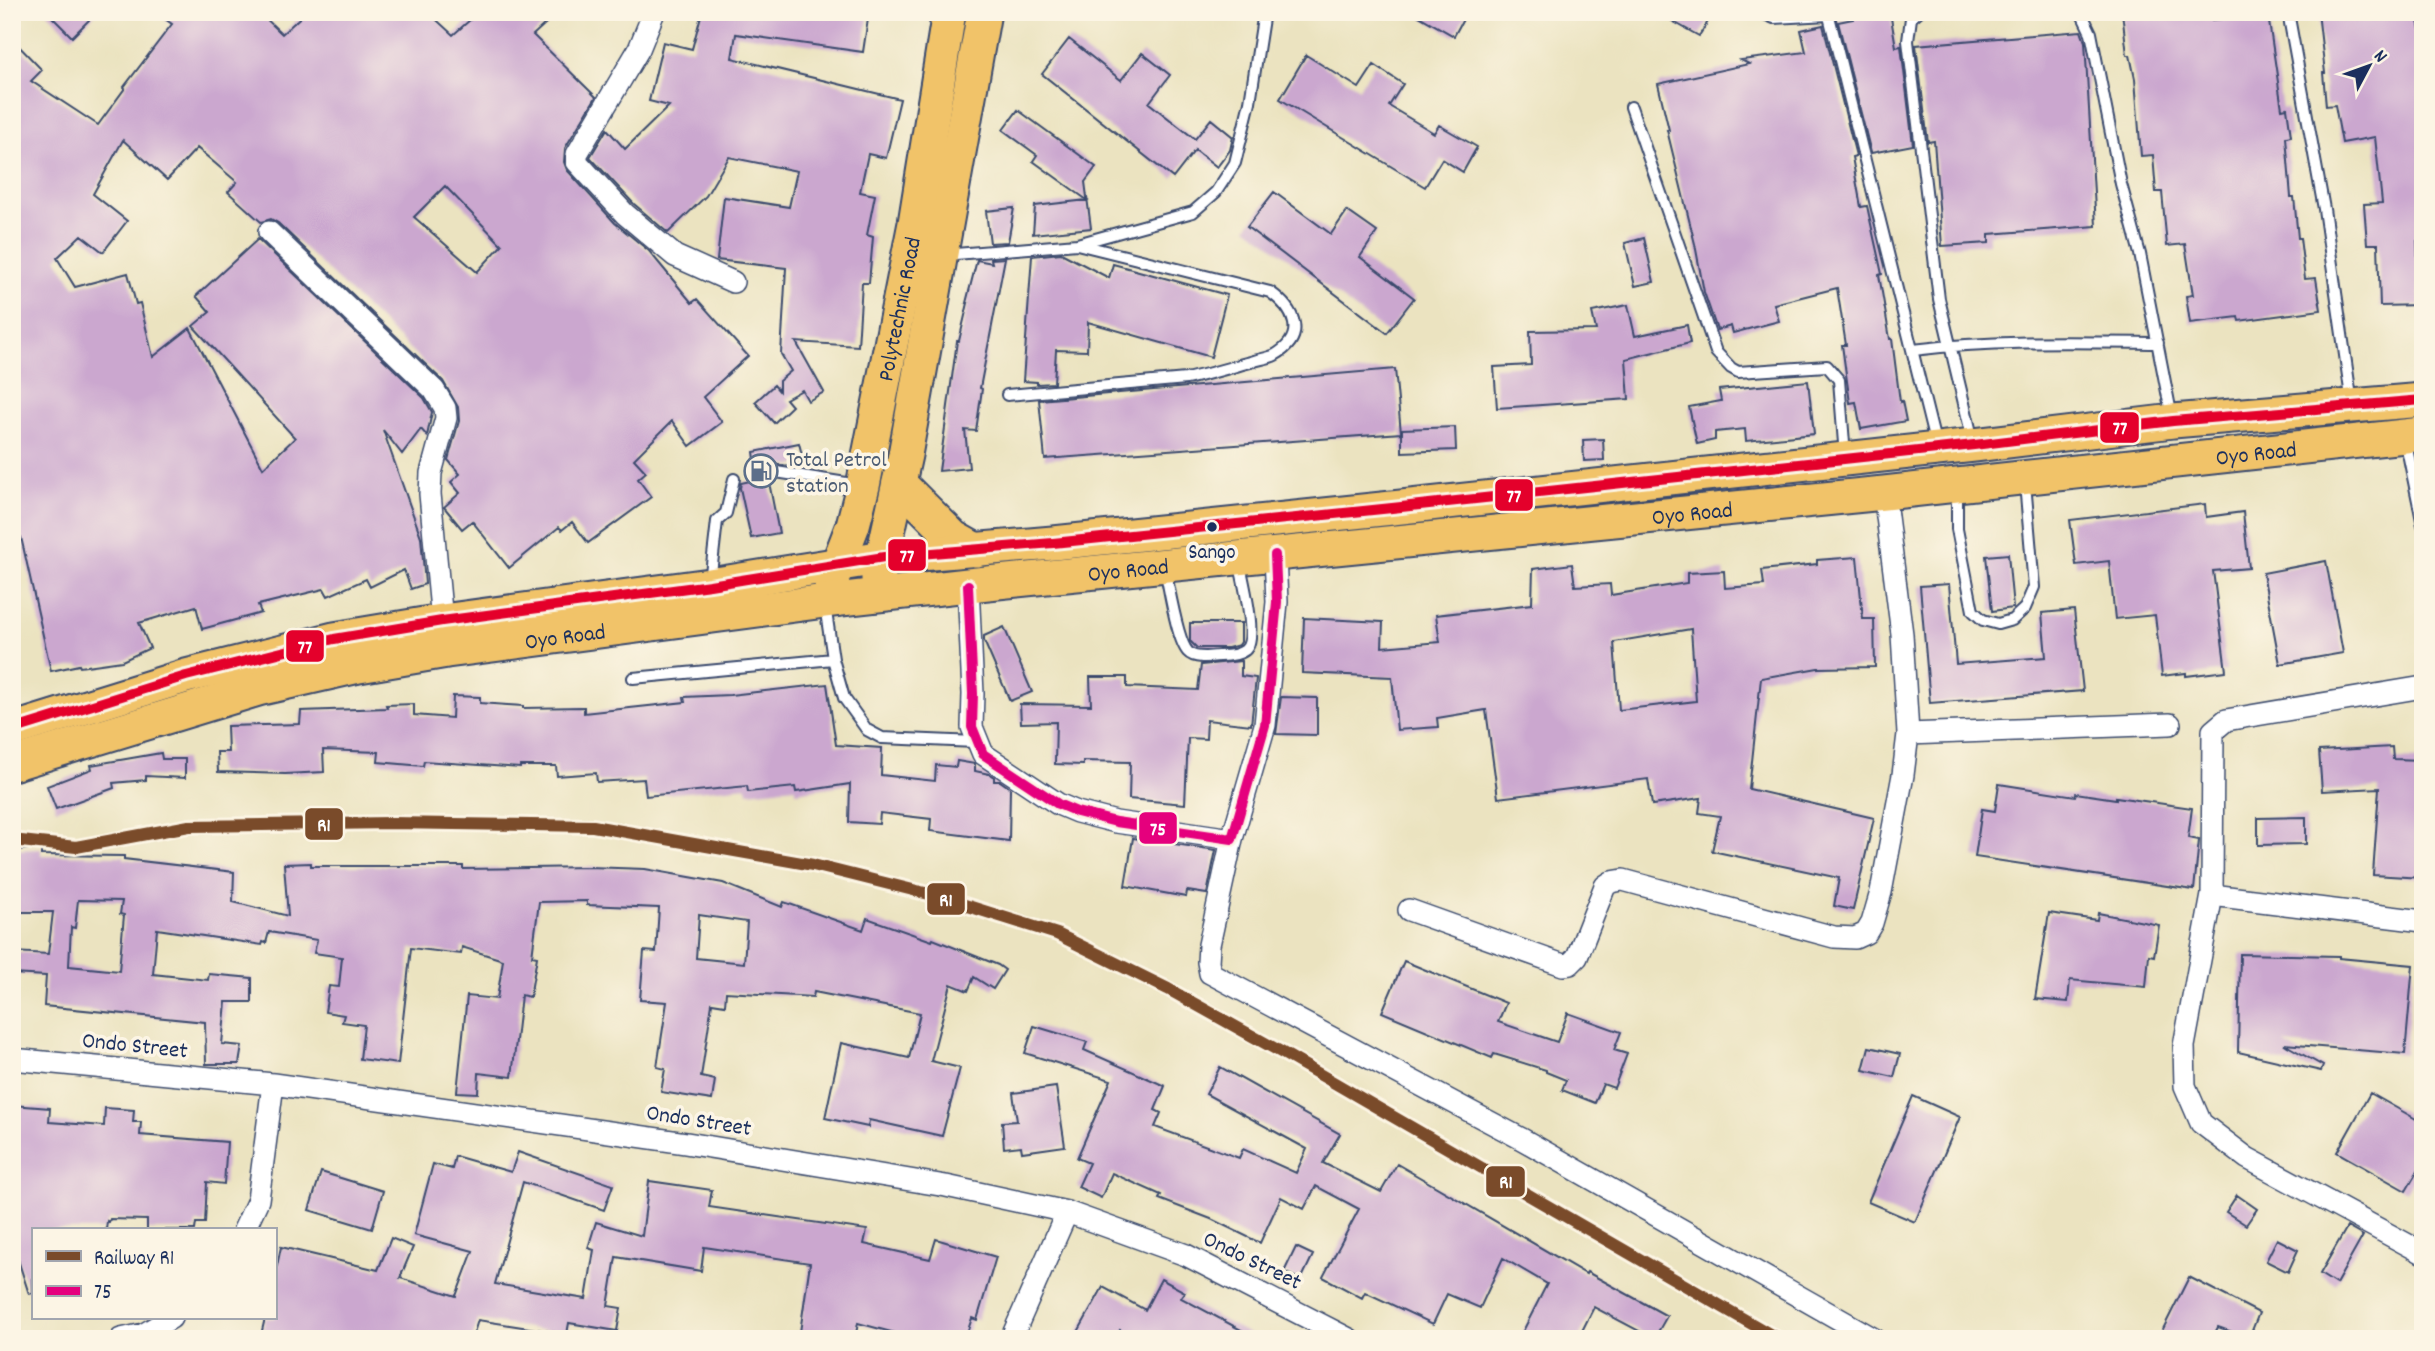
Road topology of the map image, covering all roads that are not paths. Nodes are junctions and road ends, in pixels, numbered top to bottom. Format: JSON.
{"nodes":[{"id":1,"x":654,"y":12,"type":"edge"},
{"id":2,"x":949,"y":12,"type":"edge"},
{"id":3,"x":984,"y":12,"type":"edge"},
{"id":4,"x":1264,"y":12,"type":"edge"},
{"id":5,"x":1760,"y":12,"type":"edge"},
{"id":6,"x":1918,"y":12,"type":"edge"},
{"id":7,"x":2081,"y":12,"type":"edge"},
{"id":8,"x":2288,"y":12,"type":"edge"},
{"id":9,"x":1828,"y":14,"type":"edge"},
{"id":10,"x":1631,"y":107,"type":"dead end"},
{"id":11,"x":269,"y":232,"type":"dead end"},
{"id":12,"x":933,"y":235,"type":"junction"},
{"id":13,"x":1077,"y":244,"type":"junction"},
{"id":14,"x":733,"y":282,"type":"dead end"},
{"id":15,"x":2158,"y":343,"type":"junction"},
{"id":16,"x":1951,"y":345,"type":"junction"},
{"id":17,"x":1913,"y":350,"type":"junction"},
{"id":18,"x":1007,"y":395,"type":"dead end"},
{"id":19,"x":2423,"y":400,"type":"edge"},
{"id":20,"x":2353,"y":407,"type":"junction"},
{"id":21,"x":2173,"y":421,"type":"junction"},
{"id":22,"x":2413,"y":435,"type":"edge"},
{"id":23,"x":1955,"y":447,"type":"junction"},
{"id":24,"x":1846,"y":458,"type":"junction"},
{"id":25,"x":776,"y":472,"type":"dead end"},
{"id":26,"x":2024,"y":476,"type":"junction"},
{"id":27,"x":734,"y":479,"type":"dead end"},
{"id":28,"x":899,"y":483,"type":"junction"},
{"id":29,"x":1957,"y":483,"type":"junction"},
{"id":30,"x":863,"y":486,"type":"junction"},
{"id":31,"x":1884,"y":493,"type":"junction"},
{"id":32,"x":2423,"y":526,"type":"edge"},
{"id":33,"x":976,"y":550,"type":"junction"},
{"id":34,"x":1275,"y":555,"type":"junction"},
{"id":35,"x":884,"y":557,"type":"junction"},
{"id":36,"x":1239,"y":559,"type":"junction"},
{"id":37,"x":837,"y":565,"type":"junction"},
{"id":38,"x":1164,"y":566,"type":"junction"},
{"id":39,"x":710,"y":585,"type":"junction"},
{"id":40,"x":968,"y":585,"type":"junction"},
{"id":41,"x":872,"y":597,"type":"junction"},
{"id":42,"x":825,"y":601,"type":"junction"},
{"id":43,"x":442,"y":621,"type":"junction"},
{"id":44,"x":832,"y":659,"type":"junction"},
{"id":45,"x":633,"y":678,"type":"dead end"},
{"id":46,"x":2423,"y":687,"type":"edge"},
{"id":47,"x":2170,"y":724,"type":"dead end"},
{"id":48,"x":12,"y":730,"type":"edge"},
{"id":49,"x":1908,"y":734,"type":"junction"},
{"id":50,"x":976,"y":742,"type":"junction"},
{"id":51,"x":12,"y":764,"type":"edge"},
{"id":52,"x":1232,"y":839,"type":"junction"},
{"id":53,"x":2212,"y":895,"type":"junction"},
{"id":54,"x":1409,"y":910,"type":"dead end"},
{"id":55,"x":2423,"y":921,"type":"edge"},
{"id":56,"x":12,"y":1059,"type":"edge"},
{"id":57,"x":274,"y":1084,"type":"junction"},
{"id":58,"x":1067,"y":1212,"type":"junction"},
{"id":59,"x":245,"y":1228,"type":"edge"},
{"id":60,"x":2423,"y":1253,"type":"edge"},
{"id":61,"x":168,"y":1320,"type":"edge"},
{"id":62,"x":121,"y":1339,"type":"edge"},
{"id":63,"x":1011,"y":1339,"type":"edge"},
{"id":64,"x":1349,"y":1339,"type":"edge"},
{"id":65,"x":1874,"y":1339,"type":"edge"}],
"edges":[{"from":1,"to":14,"type":"street"},
{"from":2,"to":12,"type":"main road","name":"Polytechnic Road"},
{"from":3,"to":12,"type":"main road","name":"Polytechnic Road"},
{"from":4,"to":13,"type":"lane"},
{"from":5,"to":9,"type":"lane"},
{"from":6,"to":16,"type":"lane"},
{"from":7,"to":15,"type":"lane"},
{"from":8,"to":20,"type":"lane"},
{"from":9,"to":17,"type":"lane"},
{"from":10,"to":24,"type":"lane"},
{"from":11,"to":43,"type":"street"},
{"from":12,"to":13,"type":"lane"},
{"from":12,"to":28,"type":"main road","name":"Polytechnic Road"},
{"from":12,"to":30,"type":"main road","name":"Polytechnic Road"},
{"from":13,"to":18,"type":"lane"},
{"from":15,"to":16,"type":"lane"},
{"from":15,"to":21,"type":"lane"},
{"from":16,"to":17,"type":"lane"},
{"from":16,"to":23,"type":"lane"},
{"from":17,"to":23,"type":"lane"},
{"from":19,"to":20,"type":"main road","name":"Oyo Road"},
{"from":20,"to":21,"type":"main road","name":"Oyo Road"},
{"from":21,"to":23,"type":"main road","name":"Oyo Road"},
{"from":22,"to":26,"type":"main road","name":"Oyo Road"},
{"from":22,"to":32,"type":"lane"},
{"from":23,"to":24,"type":"main road","name":"Oyo Road"},
{"from":23,"to":29,"type":"main road"},
{"from":24,"to":33,"type":"main road","name":"Oyo Road"},
{"from":25,"to":30,"type":"lane"},
{"from":26,"to":29,"type":"main road","name":"Oyo Road"},
{"from":26,"to":29,"type":"lane"},
{"from":27,"to":39,"type":"lane"},
{"from":28,"to":33,"type":"main road"},
{"from":28,"to":35,"type":"main road","name":"Polytechnic Road"},
{"from":29,"to":31,"type":"main road","name":"Oyo Road"},
{"from":30,"to":37,"type":"main road","name":"Polytechnic Road"},
{"from":31,"to":34,"type":"main road","name":"Oyo Road"},
{"from":31,"to":49,"type":"street"},
{"from":33,"to":35,"type":"main road","name":"Oyo Road"},
{"from":34,"to":36,"type":"main road","name":"Oyo Road"},
{"from":34,"to":52,"type":"street"},
{"from":35,"to":37,"type":"main road","name":"Oyo Road"},
{"from":35,"to":41,"type":"main road","name":"Polytechnic Road"},
{"from":36,"to":38,"type":"main road","name":"Oyo Road"},
{"from":36,"to":38,"type":"lane"},
{"from":37,"to":39,"type":"main road","name":"Oyo Road"},
{"from":37,"to":42,"type":"main road","name":"Polytechnic Road"},
{"from":38,"to":40,"type":"main road","name":"Oyo Road"},
{"from":39,"to":43,"type":"main road","name":"Oyo Road"},
{"from":40,"to":41,"type":"main road","name":"Oyo Road"},
{"from":40,"to":50,"type":"street"},
{"from":41,"to":42,"type":"main road","name":"Oyo Road"},
{"from":42,"to":44,"type":"lane"},
{"from":42,"to":51,"type":"main road","name":"Oyo Road"},
{"from":43,"to":48,"type":"main road","name":"Oyo Road"},
{"from":44,"to":45,"type":"lane"},
{"from":44,"to":50,"type":"lane"},
{"from":46,"to":53,"type":"street"},
{"from":47,"to":49,"type":"street"},
{"from":49,"to":54,"type":"street"},
{"from":50,"to":52,"type":"street"},
{"from":52,"to":65,"type":"street"},
{"from":53,"to":55,"type":"street"},
{"from":53,"to":60,"type":"street"},
{"from":56,"to":57,"type":"street","name":"Ondo Street"},
{"from":57,"to":58,"type":"street","name":"Ondo Street"},
{"from":57,"to":59,"type":"street"},
{"from":58,"to":63,"type":"street"},
{"from":58,"to":64,"type":"street","name":"Ondo Street"},
{"from":61,"to":62,"type":"street"}]}
